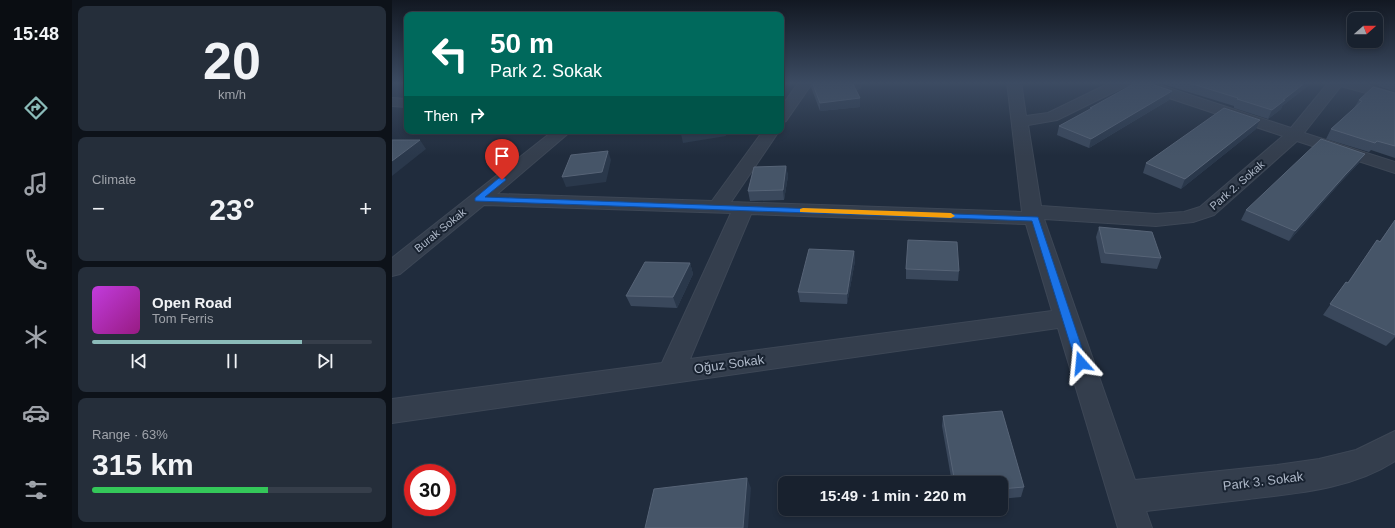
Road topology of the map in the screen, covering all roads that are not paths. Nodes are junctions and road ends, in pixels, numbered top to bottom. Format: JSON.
{"nodes":[{"id":1,"x":1018,"y":107,"type":"edge"},
{"id":2,"x":1073,"y":107,"type":"edge"},
{"id":3,"x":1209,"y":107,"type":"edge"},
{"id":4,"x":1318,"y":107,"type":"edge"},
{"id":5,"x":1020,"y":122,"type":"junction"},
{"id":6,"x":559,"y":134,"type":"edge"},
{"id":7,"x":769,"y":134,"type":"edge"},
{"id":8,"x":1294,"y":135,"type":"junction"},
{"id":9,"x":1395,"y":168,"type":"edge"},
{"id":10,"x":478,"y":200,"type":"junction"},
{"id":11,"x":717,"y":208,"type":"junction"},
{"id":12,"x":743,"y":209,"type":"junction"},
{"id":13,"x":1034,"y":215,"type":"junction"},
{"id":14,"x":397,"y":261,"type":"edge"},
{"id":15,"x":1067,"y":318,"type":"junction"},
{"id":16,"x":670,"y":372,"type":"junction"},
{"id":17,"x":392,"y":411,"type":"edge"},
{"id":18,"x":1395,"y":445,"type":"edge"},
{"id":19,"x":1125,"y":497,"type":"junction"},
{"id":20,"x":1135,"y":528,"type":"edge"}],
"edges":[{"from":1,"to":5,"type":"street"},
{"from":2,"to":5,"type":"street"},
{"from":3,"to":8,"type":"street"},
{"from":4,"to":8,"type":"street","name":"Park 2. Sokak"},
{"from":5,"to":13,"type":"street"},
{"from":6,"to":10,"type":"street","name":"Burak Sokak"},
{"from":7,"to":11,"type":"street"},
{"from":8,"to":9,"type":"street"},
{"from":8,"to":13,"type":"street","name":"Park 2. Sokak"},
{"from":10,"to":11,"type":"street","name":"Park 2. Sokak"},
{"from":10,"to":14,"type":"street","name":"Burak Sokak"},
{"from":11,"to":12,"type":"street","name":"Park 2. Sokak"},
{"from":12,"to":13,"type":"street","name":"Park 2. Sokak"},
{"from":12,"to":16,"type":"street"},
{"from":13,"to":15,"type":"street"},
{"from":15,"to":16,"type":"street","name":"Oğuz Sokak"},
{"from":15,"to":19,"type":"street"},
{"from":16,"to":17,"type":"street","name":"Oğuz Sokak"},
{"from":18,"to":19,"type":"street","name":"Park 3. Sokak"},
{"from":19,"to":20,"type":"street"}]}
